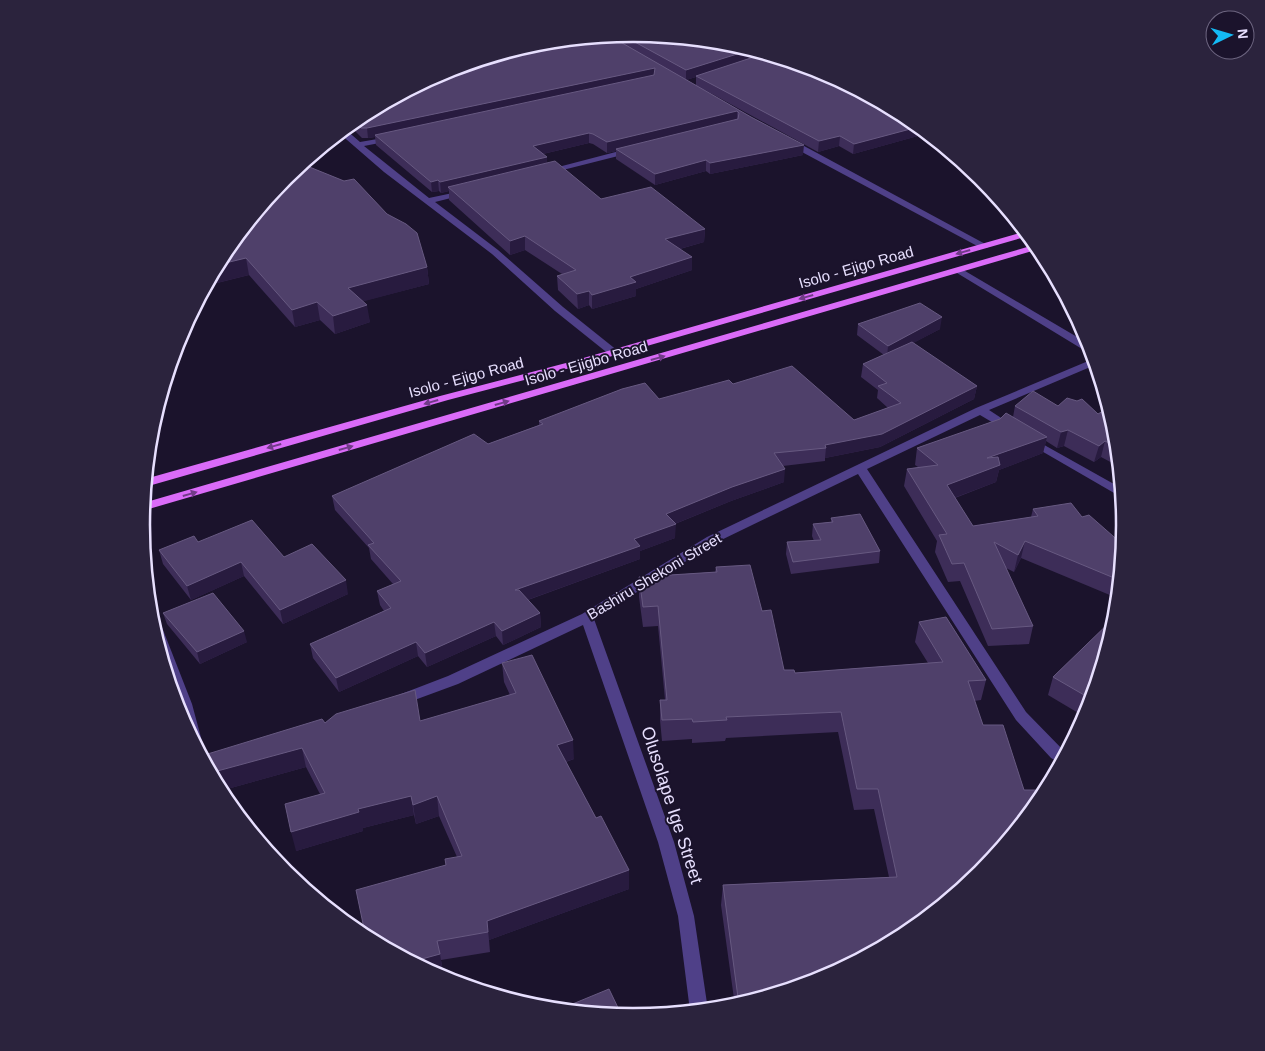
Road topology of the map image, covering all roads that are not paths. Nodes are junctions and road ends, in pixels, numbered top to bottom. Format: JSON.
{"nodes":[{"id":1,"x":347,"y":136,"type":"edge"},
{"id":2,"x":403,"y":136,"type":"edge"},
{"id":3,"x":779,"y":136,"type":"edge"},
{"id":4,"x":358,"y":145,"type":"junction"},
{"id":5,"x":636,"y":149,"type":"edge"},
{"id":6,"x":542,"y":172,"type":"edge"},
{"id":7,"x":477,"y":189,"type":"edge"},
{"id":8,"x":428,"y":200,"type":"junction"},
{"id":9,"x":1019,"y":236,"type":"edge"},
{"id":10,"x":984,"y":246,"type":"junction"},
{"id":11,"x":1029,"y":250,"type":"edge"},
{"id":12,"x":960,"y":271,"type":"junction"},
{"id":13,"x":1080,"y":343,"type":"edge"},
{"id":14,"x":614,"y":353,"type":"junction"},
{"id":15,"x":1088,"y":365,"type":"edge"},
{"id":16,"x":980,"y":410,"type":"junction"},
{"id":17,"x":860,"y":468,"type":"junction"},
{"id":18,"x":152,"y":481,"type":"edge"},
{"id":19,"x":1113,"y":489,"type":"edge"},
{"id":20,"x":151,"y":505,"type":"edge"},
{"id":21,"x":587,"y":618,"type":"junction"},
{"id":22,"x":385,"y":705,"type":"edge"},
{"id":23,"x":1058,"y":755,"type":"edge"},
{"id":24,"x":698,"y":1004,"type":"edge"}],
"edges":[{"from":1,"to":4,"type":"street"},
{"from":2,"to":4,"type":"street"},
{"from":3,"to":10,"type":"street"},
{"from":4,"to":8,"type":"street"},
{"from":5,"to":6,"type":"street"},
{"from":7,"to":8,"type":"street"},
{"from":8,"to":14,"type":"street"},
{"from":9,"to":10,"type":"main road","name":"Isolo - Ejigo Road"},
{"from":10,"to":14,"type":"main road","name":"Isolo - Ejigo Road","one_way":true},
{"from":11,"to":12,"type":"main road","name":"Isolo - Ejigbo Road"},
{"from":12,"to":13,"type":"street"},
{"from":20,"to":12,"type":"main road","name":"Isolo - Ejigbo Road","one_way":true},
{"from":14,"to":18,"type":"main road","name":"Isolo - Ejigo Road","one_way":true},
{"from":15,"to":16,"type":"street","name":"Bashiru Shekoni Street"},
{"from":16,"to":17,"type":"street","name":"Bashiru Shekoni Street"},
{"from":16,"to":19,"type":"street"},
{"from":17,"to":21,"type":"street","name":"Bashiru Shekoni Street"},
{"from":17,"to":23,"type":"street"},
{"from":21,"to":22,"type":"street","name":"Bashiru Shekoni Street"},
{"from":21,"to":24,"type":"street","name":"Olusolape Ige Street"}]}
